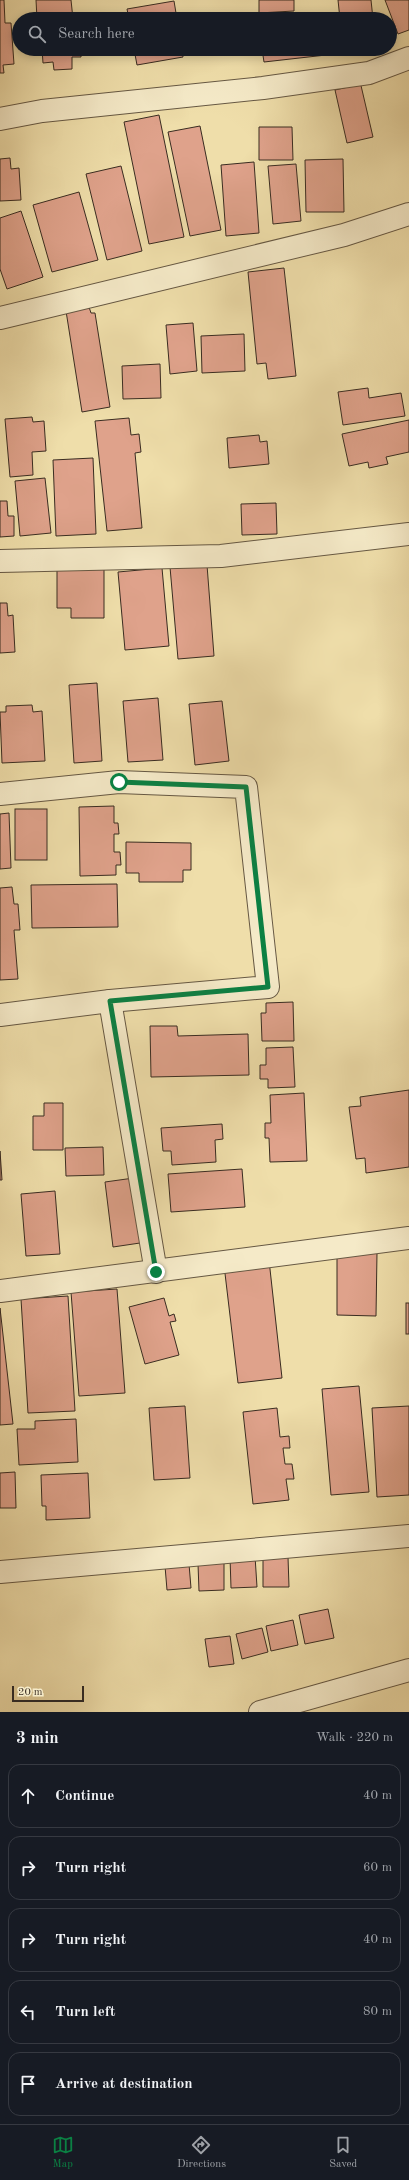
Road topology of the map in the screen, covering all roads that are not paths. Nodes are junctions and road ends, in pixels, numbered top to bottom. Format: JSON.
{"nodes":[{"id":1,"x":409,"y":58,"type":"edge"},
{"id":2,"x":0,"y":119,"type":"edge"},
{"id":3,"x":409,"y":214,"type":"edge"},
{"id":4,"x":0,"y":318,"type":"edge"},
{"id":5,"x":409,"y":534,"type":"edge"},
{"id":6,"x":0,"y":561,"type":"edge"},
{"id":7,"x":0,"y":794,"type":"edge"},
{"id":8,"x":110,"y":1001,"type":"junction"},
{"id":9,"x":0,"y":1015,"type":"edge"},
{"id":10,"x":409,"y":1238,"type":"edge"},
{"id":11,"x":156,"y":1272,"type":"junction"},
{"id":12,"x":0,"y":1291,"type":"edge"},
{"id":13,"x":409,"y":1536,"type":"edge"},
{"id":14,"x":0,"y":1572,"type":"edge"},
{"id":15,"x":409,"y":1670,"type":"edge"},
{"id":16,"x":260,"y":1712,"type":"edge"}],
"edges":[{"from":1,"to":2,"type":"street"},
{"from":3,"to":4,"type":"street"},
{"from":5,"to":6,"type":"street"},
{"from":7,"to":8,"type":"street"},
{"from":8,"to":9,"type":"street"},
{"from":8,"to":11,"type":"street"},
{"from":10,"to":11,"type":"street"},
{"from":11,"to":12,"type":"street"},
{"from":13,"to":14,"type":"street"},
{"from":15,"to":16,"type":"street"}]}
